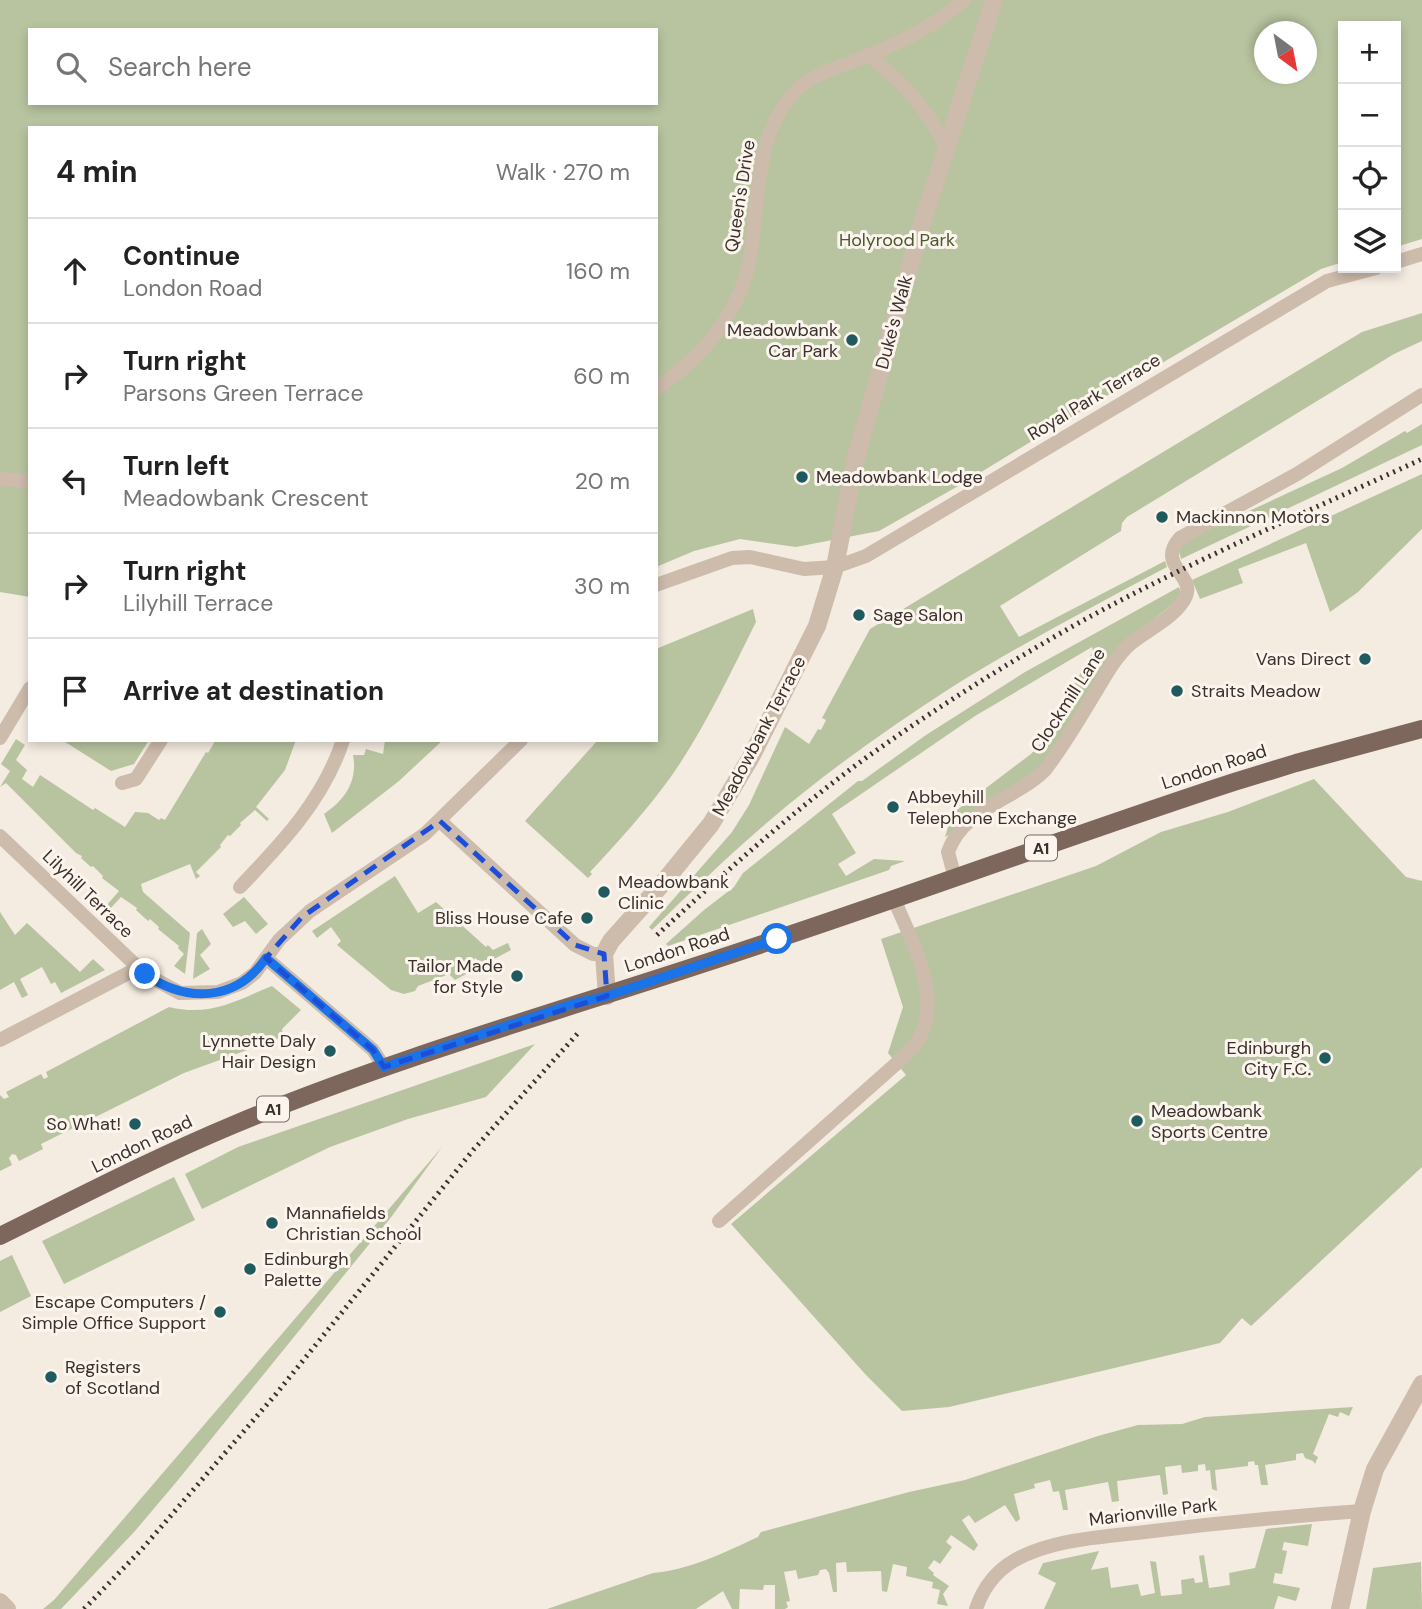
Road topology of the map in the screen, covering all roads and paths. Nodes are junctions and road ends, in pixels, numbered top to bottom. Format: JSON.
{"nodes":[{"id":1,"x":964,"y":0,"type":"edge"},
{"id":2,"x":994,"y":0,"type":"edge"},
{"id":3,"x":869,"y":55,"type":"junction"},
{"id":4,"x":945,"y":144,"type":"junction"},
{"id":5,"x":1422,"y":254,"type":"edge"},
{"id":6,"x":1401,"y":260,"type":"edge"},
{"id":7,"x":1357,"y":273,"type":"edge"},
{"id":8,"x":658,"y":388,"type":"edge"},
{"id":9,"x":1422,"y":395,"type":"edge"},
{"id":10,"x":0,"y":479,"type":"edge"},
{"id":11,"x":28,"y":481,"type":"edge"},
{"id":12,"x":835,"y":567,"type":"junction"},
{"id":13,"x":658,"y":584,"type":"edge"},
{"id":14,"x":28,"y":691,"type":"edge"},
{"id":15,"x":1422,"y":729,"type":"edge"},
{"id":16,"x":0,"y":737,"type":"edge"},
{"id":17,"x":160,"y":742,"type":"edge"},
{"id":18,"x":342,"y":742,"type":"edge"},
{"id":19,"x":519,"y":742,"type":"edge"},
{"id":20,"x":122,"y":783,"type":"dead end"},
{"id":21,"x":440,"y":821,"type":"junction"},
{"id":22,"x":3,"y":843,"type":"edge"},
{"id":23,"x":955,"y":878,"type":"junction"},
{"id":24,"x":240,"y":887,"type":"dead end"},
{"id":25,"x":894,"y":899,"type":"junction"},
{"id":26,"x":604,"y":954,"type":"junction"},
{"id":27,"x":266,"y":958,"type":"junction"},
{"id":28,"x":138,"y":968,"type":"junction"},
{"id":29,"x":607,"y":996,"type":"junction"},
{"id":30,"x":0,"y":1040,"type":"edge"},
{"id":31,"x":384,"y":1067,"type":"junction"},
{"id":32,"x":719,"y":1221,"type":"dead end"},
{"id":33,"x":0,"y":1236,"type":"edge"},
{"id":34,"x":1422,"y":1384,"type":"edge"},
{"id":35,"x":1362,"y":1511,"type":"junction"},
{"id":36,"x":0,"y":1602,"type":"edge"},
{"id":37,"x":7,"y":1609,"type":"edge"},
{"id":38,"x":976,"y":1609,"type":"edge"},
{"id":39,"x":1340,"y":1609,"type":"edge"}],
"edges":[{"from":1,"to":3,"type":"street","name":"Queen's Drive"},
{"from":2,"to":4,"type":"street","name":"Duke's Walk"},
{"from":3,"to":4,"type":"street"},
{"from":3,"to":8,"type":"street","name":"Queen's Drive"},
{"from":4,"to":12,"type":"street","name":"Duke's Walk"},
{"from":5,"to":6,"type":"street"},
{"from":7,"to":12,"type":"street","name":"Royal Park Terrace"},
{"from":9,"to":23,"type":"street","name":"Clockmill Lane"},
{"from":10,"to":11,"type":"street"},
{"from":12,"to":13,"type":"street","name":"Royal Park Terrace"},
{"from":12,"to":26,"type":"street","name":"Meadowbank Terrace"},
{"from":14,"to":16,"type":"street"},
{"from":15,"to":23,"type":"main road","name":"London Road","number":"A1"},
{"from":17,"to":20,"type":"street"},
{"from":18,"to":24,"type":"street"},
{"from":19,"to":21,"type":"street"},
{"from":21,"to":26,"type":"street"},
{"from":21,"to":27,"type":"street"},
{"from":22,"to":28,"type":"street","name":"Lilyhill Terrace"},
{"from":23,"to":25,"type":"main road","name":"London Road","number":"A1"},
{"from":25,"to":29,"type":"main road","name":"London Road","number":"A1"},
{"from":25,"to":32,"type":"street"},
{"from":26,"to":29,"type":"street"},
{"from":27,"to":28,"type":"street","name":"Lilyhill Terrace"},
{"from":27,"to":31,"type":"street"},
{"from":28,"to":30,"type":"street"},
{"from":29,"to":31,"type":"main road","name":"London Road","number":"A1"},
{"from":31,"to":33,"type":"main road","name":"London Road","number":"A1"},
{"from":34,"to":35,"type":"street"},
{"from":35,"to":38,"type":"street","name":"Marionville Park"},
{"from":35,"to":39,"type":"street"},
{"from":36,"to":37,"type":"street"}]}
